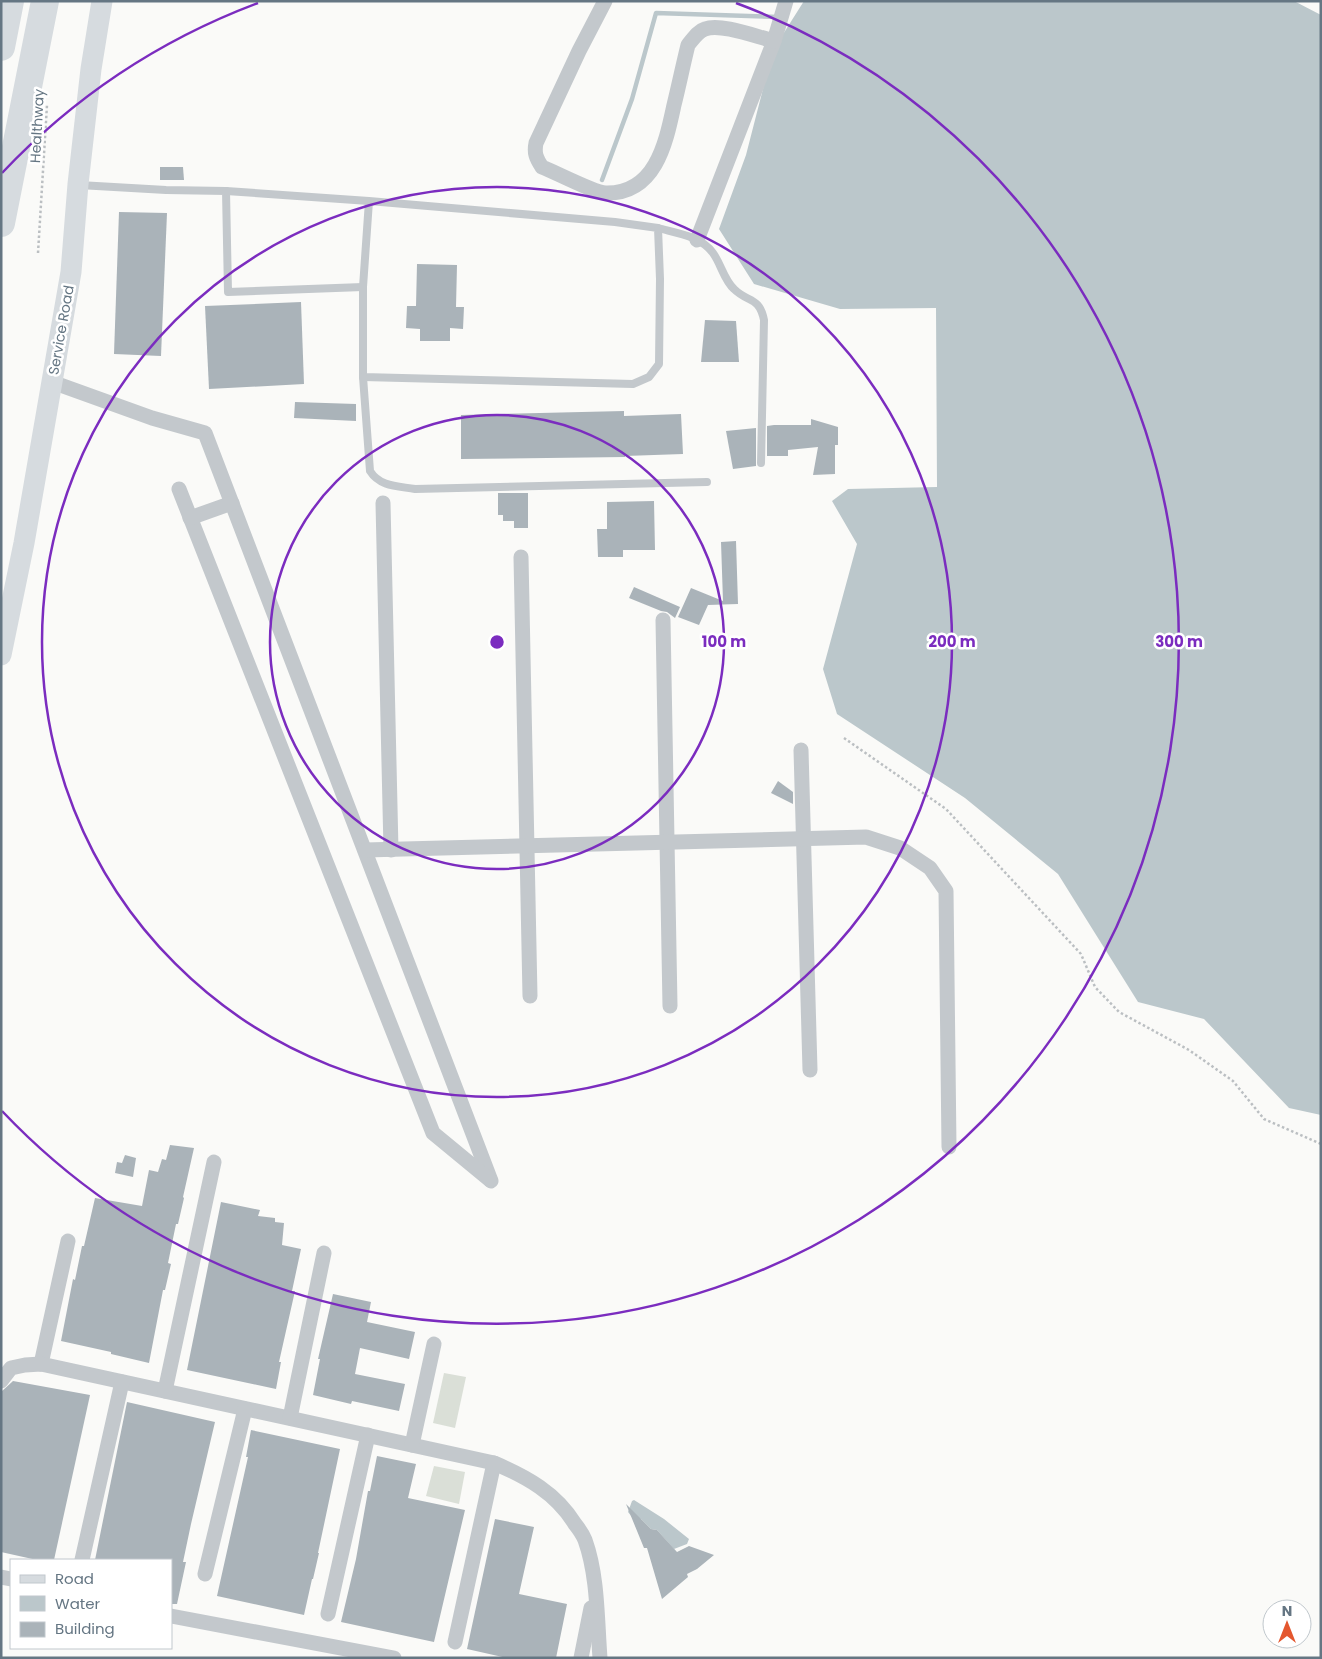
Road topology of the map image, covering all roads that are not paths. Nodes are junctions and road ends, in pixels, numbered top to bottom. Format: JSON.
{"nodes":[{"id":1,"x":10,"y":1,"type":"edge"},
{"id":2,"x":45,"y":1,"type":"edge"},
{"id":3,"x":102,"y":1,"type":"edge"},
{"id":4,"x":606,"y":1,"type":"edge"},
{"id":5,"x":786,"y":1,"type":"edge"},
{"id":6,"x":774,"y":41,"type":"junction"},
{"id":7,"x":1,"y":47,"type":"edge"},
{"id":8,"x":78,"y":184,"type":"junction"},
{"id":9,"x":226,"y":191,"type":"junction"},
{"id":10,"x":370,"y":201,"type":"junction"},
{"id":11,"x":1,"y":223,"type":"edge"},
{"id":12,"x":658,"y":228,"type":"junction"},
{"id":13,"x":697,"y":240,"type":"junction"},
{"id":14,"x":363,"y":287,"type":"junction"},
{"id":15,"x":363,"y":377,"type":"junction"},
{"id":16,"x":52,"y":382,"type":"junction"},
{"id":17,"x":761,"y":463,"type":"dead end"},
{"id":18,"x":707,"y":482,"type":"dead end"},
{"id":19,"x":179,"y":489,"type":"dead end"},
{"id":20,"x":232,"y":503,"type":"junction"},
{"id":21,"x":383,"y":503,"type":"dead end"},
{"id":22,"x":190,"y":518,"type":"junction"},
{"id":23,"x":521,"y":557,"type":"dead end"},
{"id":24,"x":662,"y":620,"type":"dead end"},
{"id":25,"x":1,"y":656,"type":"edge"},
{"id":26,"x":801,"y":750,"type":"dead end"},
{"id":27,"x":804,"y":839,"type":"junction"},
{"id":28,"x":667,"y":842,"type":"junction"},
{"id":29,"x":527,"y":846,"type":"junction"},
{"id":30,"x":365,"y":850,"type":"junction"},
{"id":31,"x":391,"y":850,"type":"junction"},
{"id":32,"x":530,"y":996,"type":"dead end"},
{"id":33,"x":670,"y":1006,"type":"dead end"},
{"id":34,"x":810,"y":1070,"type":"dead end"},
{"id":35,"x":949,"y":1148,"type":"dead end"},
{"id":36,"x":214,"y":1162,"type":"dead end"},
{"id":37,"x":68,"y":1241,"type":"dead end"},
{"id":38,"x":324,"y":1253,"type":"dead end"},
{"id":39,"x":434,"y":1344,"type":"dead end"},
{"id":40,"x":41,"y":1364,"type":"junction"},
{"id":41,"x":1,"y":1381,"type":"edge"},
{"id":42,"x":122,"y":1382,"type":"junction"},
{"id":43,"x":165,"y":1391,"type":"junction"},
{"id":44,"x":245,"y":1409,"type":"junction"},
{"id":45,"x":290,"y":1418,"type":"junction"},
{"id":46,"x":368,"y":1435,"type":"junction"},
{"id":47,"x":412,"y":1445,"type":"junction"},
{"id":48,"x":494,"y":1463,"type":"junction"},
{"id":49,"x":82,"y":1559,"type":"edge"},
{"id":50,"x":206,"y":1574,"type":"dead end"},
{"id":51,"x":594,"y":1589,"type":"junction"},
{"id":52,"x":328,"y":1614,"type":"dead end"},
{"id":53,"x":172,"y":1616,"type":"edge"},
{"id":54,"x":172,"y":1624,"type":"edge"},
{"id":55,"x":455,"y":1642,"type":"dead end"},
{"id":56,"x":345,"y":1658,"type":"edge"},
{"id":57,"x":394,"y":1658,"type":"edge"},
{"id":58,"x":581,"y":1658,"type":"edge"},
{"id":59,"x":600,"y":1658,"type":"edge"}],
"edges":[{"from":1,"to":7,"type":"highway"},
{"from":2,"to":11,"type":"highway"},
{"from":3,"to":8,"type":"main road","name":"Service Road"},
{"from":4,"to":6,"type":"street"},
{"from":5,"to":6,"type":"street"},
{"from":6,"to":13,"type":"street"},
{"from":8,"to":9,"type":"lane"},
{"from":8,"to":16,"type":"main road","name":"Service Road"},
{"from":9,"to":10,"type":"lane"},
{"from":9,"to":14,"type":"lane"},
{"from":10,"to":12,"type":"lane"},
{"from":10,"to":14,"type":"lane"},
{"from":12,"to":13,"type":"lane"},
{"from":12,"to":15,"type":"lane"},
{"from":13,"to":17,"type":"lane"},
{"from":14,"to":15,"type":"lane"},
{"from":15,"to":18,"type":"lane"},
{"from":16,"to":20,"type":"street"},
{"from":16,"to":25,"type":"main road","name":"Service Road"},
{"from":19,"to":22,"type":"street"},
{"from":20,"to":22,"type":"street"},
{"from":20,"to":30,"type":"street"},
{"from":21,"to":31,"type":"street"},
{"from":22,"to":30,"type":"street"},
{"from":23,"to":29,"type":"street"},
{"from":24,"to":28,"type":"street"},
{"from":26,"to":27,"type":"street"},
{"from":27,"to":28,"type":"street"},
{"from":27,"to":34,"type":"street"},
{"from":27,"to":35,"type":"street"},
{"from":28,"to":29,"type":"street"},
{"from":28,"to":33,"type":"street"},
{"from":29,"to":31,"type":"street"},
{"from":29,"to":32,"type":"street"},
{"from":30,"to":31,"type":"street"},
{"from":36,"to":43,"type":"street"},
{"from":37,"to":40,"type":"street"},
{"from":38,"to":45,"type":"street"},
{"from":39,"to":47,"type":"street"},
{"from":40,"to":41,"type":"street"},
{"from":40,"to":42,"type":"street"},
{"from":42,"to":43,"type":"street"},
{"from":42,"to":49,"type":"street"},
{"from":43,"to":44,"type":"street"},
{"from":44,"to":45,"type":"street"},
{"from":44,"to":50,"type":"street"},
{"from":45,"to":46,"type":"street"},
{"from":46,"to":47,"type":"street"},
{"from":46,"to":52,"type":"street"},
{"from":47,"to":48,"type":"street"},
{"from":48,"to":51,"type":"street"},
{"from":48,"to":55,"type":"street"},
{"from":51,"to":58,"type":"street"},
{"from":51,"to":59,"type":"street"},
{"from":53,"to":57,"type":"street"},
{"from":54,"to":56,"type":"street"}]}
